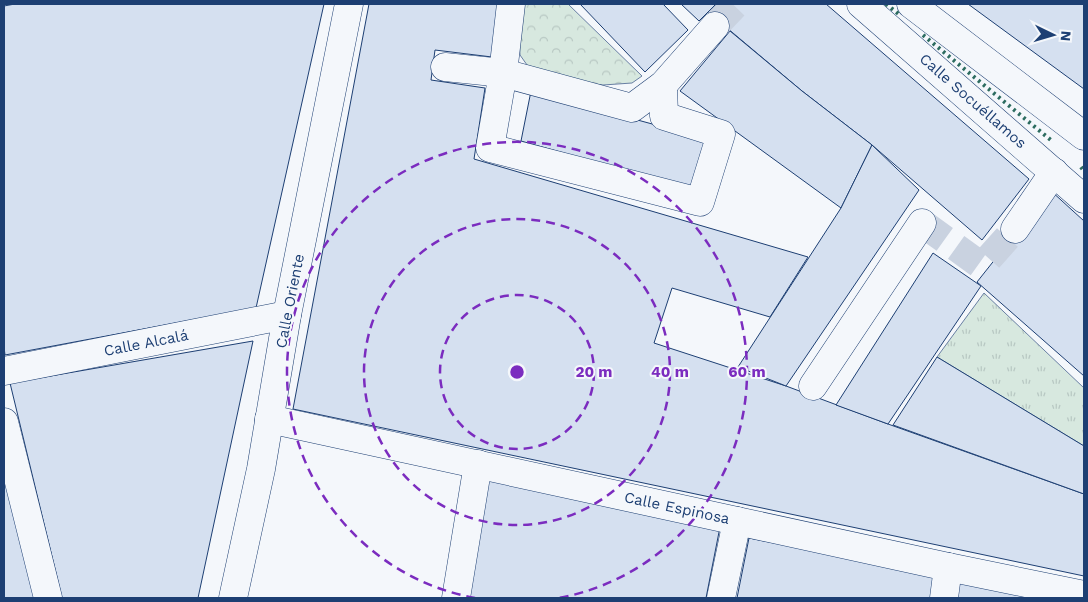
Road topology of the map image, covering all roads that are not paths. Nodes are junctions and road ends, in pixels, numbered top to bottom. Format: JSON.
{"nodes":[{"id":1,"x":349,"y":4,"type":"edge"},
{"id":2,"x":511,"y":4,"type":"edge"},
{"id":3,"x":861,"y":4,"type":"edge"},
{"id":4,"x":911,"y":4,"type":"edge"},
{"id":5,"x":716,"y":26,"type":"tunnel mouth"},
{"id":6,"x":445,"y":67,"type":"dead end"},
{"id":7,"x":503,"y":73,"type":"junction"},
{"id":8,"x":663,"y":85,"type":"junction"},
{"id":9,"x":1084,"y":136,"type":"edge"},
{"id":10,"x":1054,"y":172,"type":"junction"},
{"id":11,"x":1084,"y":199,"type":"edge"},
{"id":12,"x":922,"y":223,"type":"dead end"},
{"id":13,"x":1015,"y":229,"type":"tunnel mouth"},
{"id":14,"x":287,"y":315,"type":"junction"},
{"id":15,"x":4,"y":371,"type":"edge"},
{"id":16,"x":813,"y":386,"type":"dead end"},
{"id":17,"x":269,"y":419,"type":"junction"},
{"id":18,"x":4,"y":422,"type":"edge"},
{"id":19,"x":478,"y":464,"type":"junction"},
{"id":20,"x":737,"y":521,"type":"junction"},
{"id":21,"x":948,"y":567,"type":"junction"},
{"id":22,"x":1084,"y":595,"type":"edge"},
{"id":23,"x":48,"y":598,"type":"edge"},
{"id":24,"x":233,"y":598,"type":"edge"},
{"id":25,"x":456,"y":598,"type":"edge"},
{"id":26,"x":721,"y":598,"type":"edge"},
{"id":27,"x":944,"y":598,"type":"edge"}],
"edges":[{"from":1,"to":14,"type":"street","name":"Calle Oriente"},
{"from":2,"to":7,"type":"street"},
{"from":3,"to":10,"type":"street","name":"Calle Socuéllamos"},
{"from":4,"to":9,"type":"street"},
{"from":5,"to":8,"type":"street"},
{"from":6,"to":7,"type":"street"},
{"from":7,"to":8,"type":"street"},
{"from":7,"to":8,"type":"street"},
{"from":10,"to":11,"type":"street","name":"Calle Socuéllamos"},
{"from":10,"to":13,"type":"street"},
{"from":12,"to":16,"type":"street"},
{"from":14,"to":15,"type":"street","name":"Calle Alcalá"},
{"from":14,"to":17,"type":"street","name":"Calle Oriente"},
{"from":17,"to":19,"type":"street","name":"Calle Espinosa"},
{"from":17,"to":24,"type":"street","name":"Calle Oriente"},
{"from":18,"to":23,"type":"street"},
{"from":19,"to":20,"type":"street","name":"Calle Espinosa"},
{"from":19,"to":25,"type":"street"},
{"from":20,"to":21,"type":"street","name":"Calle Espinosa"},
{"from":20,"to":26,"type":"street"},
{"from":21,"to":22,"type":"street","name":"Calle Espinosa"},
{"from":21,"to":27,"type":"street"}]}
